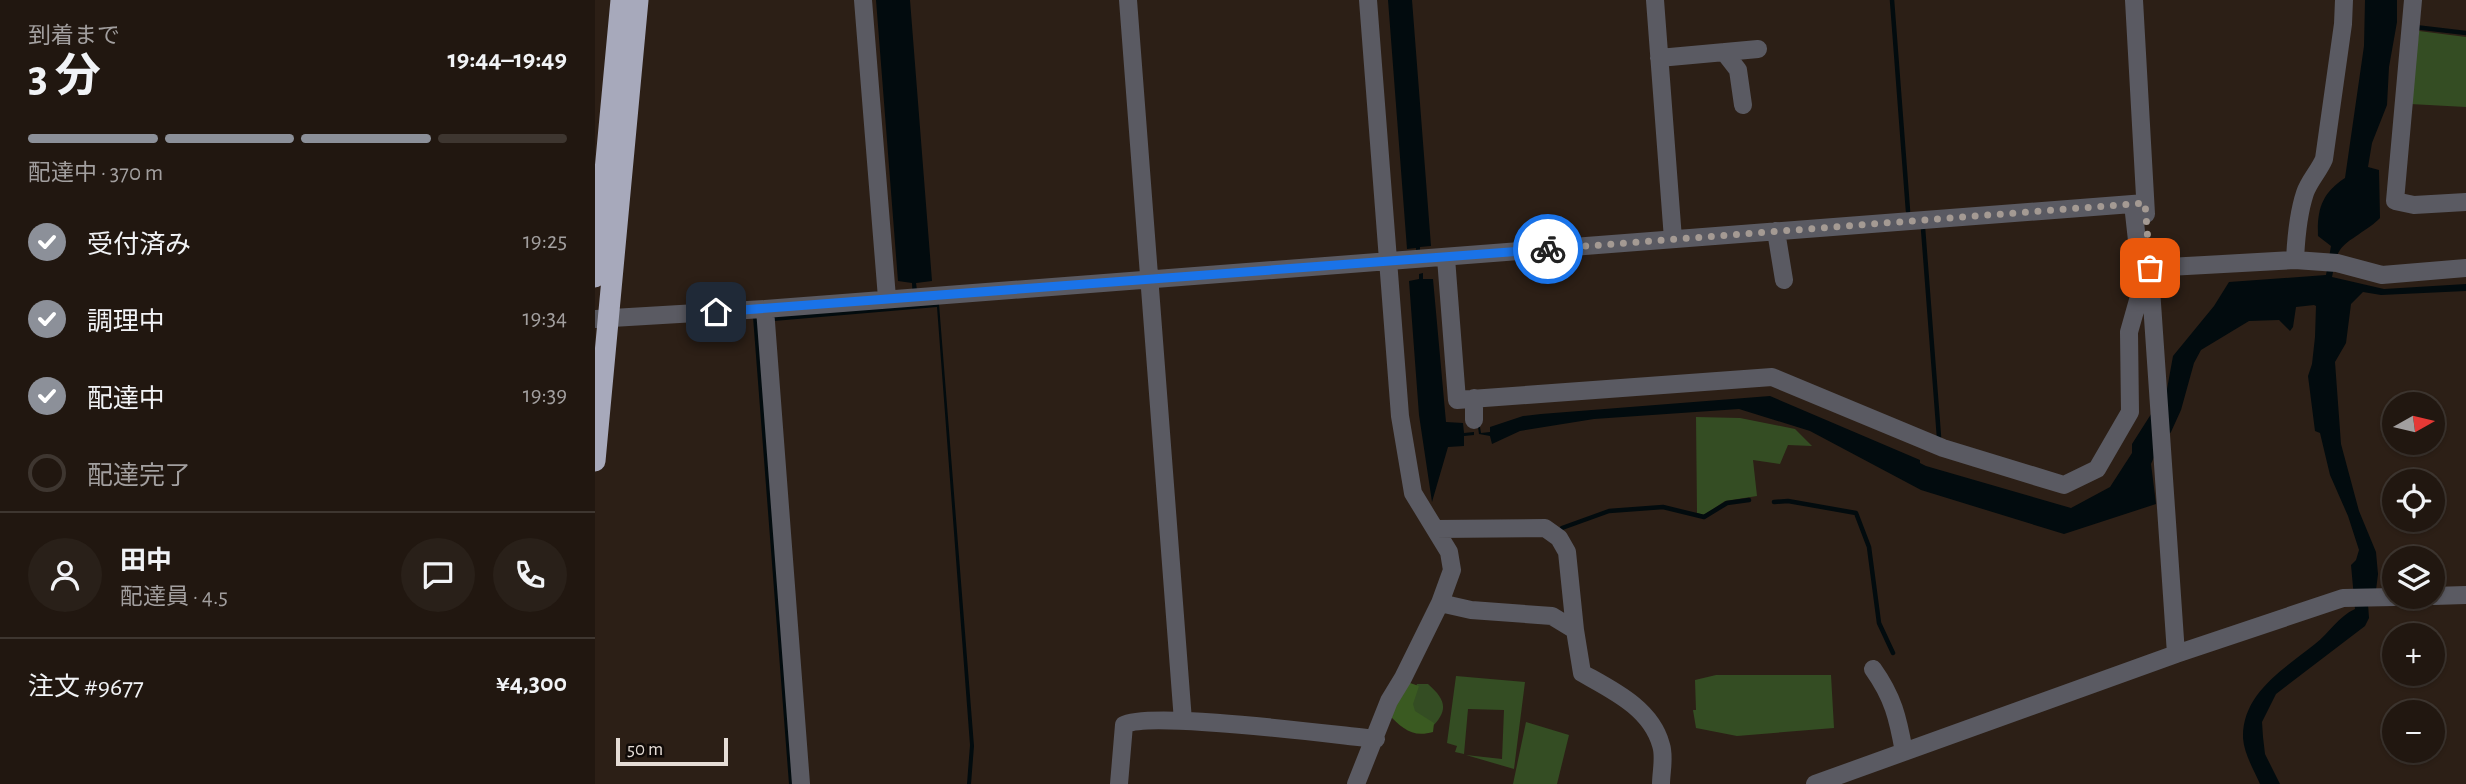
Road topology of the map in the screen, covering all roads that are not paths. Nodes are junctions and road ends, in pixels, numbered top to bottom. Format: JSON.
{"nodes":[{"id":1,"x":621,"y":0,"type":"edge"},
{"id":2,"x":638,"y":0,"type":"edge"},
{"id":3,"x":863,"y":0,"type":"edge"},
{"id":4,"x":1128,"y":0,"type":"edge"},
{"id":5,"x":1368,"y":0,"type":"edge"},
{"id":6,"x":1655,"y":0,"type":"edge"},
{"id":7,"x":2134,"y":0,"type":"edge"},
{"id":8,"x":2344,"y":0,"type":"edge"},
{"id":9,"x":2413,"y":0,"type":"edge"},
{"id":10,"x":1758,"y":49,"type":"dead end"},
{"id":11,"x":1724,"y":52,"type":"junction"},
{"id":12,"x":1659,"y":58,"type":"junction"},
{"id":13,"x":1743,"y":105,"type":"dead end"},
{"id":14,"x":2466,"y":202,"type":"edge"},
{"id":15,"x":2139,"y":204,"type":"junction"},
{"id":16,"x":1776,"y":231,"type":"junction"},
{"id":17,"x":1673,"y":239,"type":"junction"},
{"id":18,"x":1446,"y":258,"type":"junction"},
{"id":19,"x":2295,"y":260,"type":"junction"},
{"id":20,"x":1388,"y":262,"type":"junction"},
{"id":21,"x":2150,"y":268,"type":"junction"},
{"id":22,"x":2466,"y":268,"type":"edge"},
{"id":23,"x":595,"y":277,"type":"edge"},
{"id":24,"x":1150,"y":280,"type":"junction"},
{"id":25,"x":1784,"y":280,"type":"dead end"},
{"id":26,"x":887,"y":298,"type":"junction"},
{"id":27,"x":765,"y":309,"type":"junction"},
{"id":28,"x":601,"y":320,"type":"edge"},
{"id":29,"x":1474,"y":398,"type":"junction"},
{"id":30,"x":1474,"y":419,"type":"dead end"},
{"id":31,"x":595,"y":461,"type":"edge"},
{"id":32,"x":1434,"y":529,"type":"junction"},
{"id":33,"x":2466,"y":595,"type":"edge"},
{"id":34,"x":2445,"y":596,"type":"edge"},
{"id":35,"x":2382,"y":597,"type":"edge"},
{"id":36,"x":1440,"y":603,"type":"junction"},
{"id":37,"x":1576,"y":630,"type":"junction"},
{"id":38,"x":2176,"y":654,"type":"junction"},
{"id":39,"x":1873,"y":669,"type":"dead end"},
{"id":40,"x":1182,"y":721,"type":"junction"},
{"id":41,"x":1375,"y":739,"type":"junction"},
{"id":42,"x":1904,"y":752,"type":"junction"},
{"id":43,"x":801,"y":784,"type":"edge"},
{"id":44,"x":1119,"y":784,"type":"edge"},
{"id":45,"x":1356,"y":784,"type":"edge"},
{"id":46,"x":1661,"y":784,"type":"edge"},
{"id":47,"x":1815,"y":784,"type":"edge"}],
"edges":[{"from":1,"to":23,"type":"highway"},
{"from":2,"to":28,"type":"highway"},
{"from":3,"to":26,"type":"street"},
{"from":4,"to":24,"type":"street"},
{"from":5,"to":20,"type":"street"},
{"from":6,"to":12,"type":"street"},
{"from":7,"to":15,"type":"street"},
{"from":8,"to":19,"type":"street"},
{"from":9,"to":14,"type":"street"},
{"from":10,"to":11,"type":"street"},
{"from":11,"to":12,"type":"street"},
{"from":11,"to":13,"type":"street"},
{"from":12,"to":17,"type":"street"},
{"from":15,"to":16,"type":"street"},
{"from":15,"to":21,"type":"street"},
{"from":15,"to":29,"type":"street"},
{"from":16,"to":17,"type":"street"},
{"from":16,"to":25,"type":"street"},
{"from":17,"to":18,"type":"street"},
{"from":18,"to":20,"type":"street"},
{"from":18,"to":29,"type":"street"},
{"from":19,"to":21,"type":"street"},
{"from":19,"to":22,"type":"street"},
{"from":20,"to":24,"type":"street"},
{"from":20,"to":32,"type":"street"},
{"from":21,"to":38,"type":"street"},
{"from":24,"to":26,"type":"street"},
{"from":24,"to":40,"type":"street"},
{"from":26,"to":27,"type":"street"},
{"from":27,"to":28,"type":"street"},
{"from":27,"to":43,"type":"street"},
{"from":28,"to":31,"type":"highway"},
{"from":29,"to":30,"type":"street"},
{"from":32,"to":36,"type":"street"},
{"from":32,"to":37,"type":"street"},
{"from":33,"to":34,"type":"street"},
{"from":35,"to":38,"type":"street"},
{"from":36,"to":37,"type":"street"},
{"from":36,"to":41,"type":"street"},
{"from":37,"to":46,"type":"street"},
{"from":38,"to":42,"type":"street"},
{"from":39,"to":42,"type":"street"},
{"from":40,"to":41,"type":"street"},
{"from":40,"to":44,"type":"street"},
{"from":41,"to":45,"type":"street"},
{"from":42,"to":47,"type":"street"}]}
